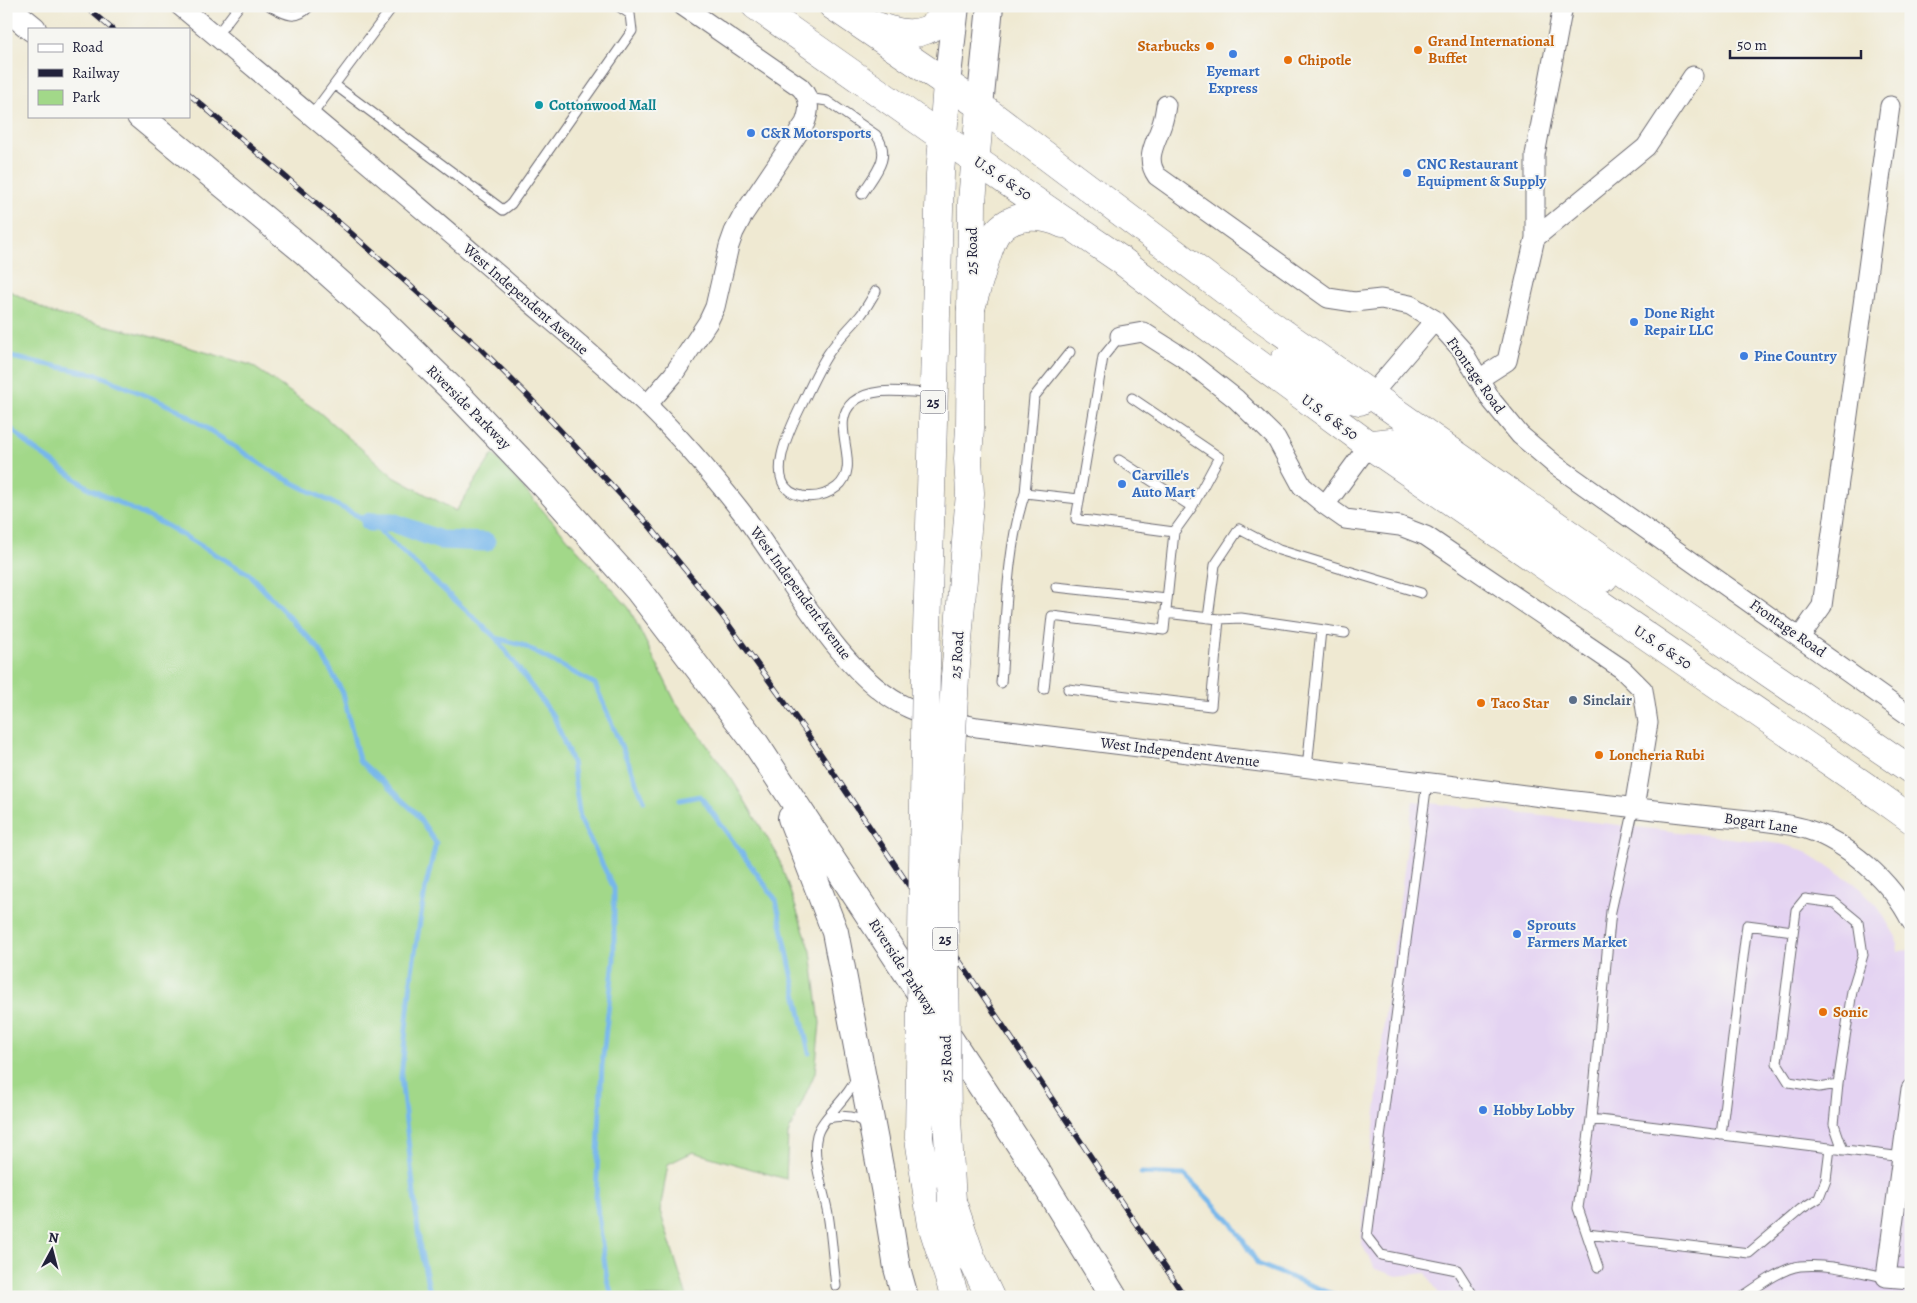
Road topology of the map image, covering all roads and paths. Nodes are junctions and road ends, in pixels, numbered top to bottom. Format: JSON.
{"nodes":[{"id":1,"x":180,"y":6,"type":"edge"},
{"id":2,"x":239,"y":6,"type":"edge"},
{"id":3,"x":270,"y":6,"type":"edge"},
{"id":4,"x":310,"y":6,"type":"edge"},
{"id":5,"x":392,"y":6,"type":"edge"},
{"id":6,"x":618,"y":6,"type":"edge"},
{"id":7,"x":683,"y":6,"type":"edge"},
{"id":8,"x":756,"y":6,"type":"edge"},
{"id":9,"x":954,"y":6,"type":"edge"},
{"id":10,"x":990,"y":6,"type":"edge"},
{"id":11,"x":1563,"y":6,"type":"edge"},
{"id":12,"x":6,"y":7,"type":"edge"},
{"id":13,"x":838,"y":10,"type":"edge"},
{"id":14,"x":32,"y":28,"type":"edge"},
{"id":15,"x":216,"y":36,"type":"junction"},
{"id":16,"x":1693,"y":76,"type":"dead end"},
{"id":17,"x":947,"y":84,"type":"junction"},
{"id":18,"x":335,"y":85,"type":"junction"},
{"id":19,"x":808,"y":98,"type":"junction"},
{"id":20,"x":1166,"y":105,"type":"dead end"},
{"id":21,"x":980,"y":106,"type":"junction"},
{"id":22,"x":1890,"y":106,"type":"dead end"},
{"id":23,"x":310,"y":116,"type":"junction"},
{"id":24,"x":142,"y":118,"type":"edge"},
{"id":25,"x":942,"y":137,"type":"junction"},
{"id":26,"x":976,"y":159,"type":"junction"},
{"id":27,"x":862,"y":194,"type":"dead end"},
{"id":28,"x":1535,"y":238,"type":"junction"},
{"id":29,"x":1121,"y":260,"type":"junction"},
{"id":30,"x":876,"y":291,"type":"dead end"},
{"id":31,"x":971,"y":308,"type":"junction"},
{"id":32,"x":1192,"y":315,"type":"junction"},
{"id":33,"x":1435,"y":320,"type":"junction"},
{"id":34,"x":1120,"y":336,"type":"joint"},
{"id":35,"x":1070,"y":352,"type":"dead end"},
{"id":36,"x":1479,"y":379,"type":"junction"},
{"id":37,"x":933,"y":393,"type":"junction"},
{"id":38,"x":1372,"y":394,"type":"junction"},
{"id":39,"x":1132,"y":398,"type":"dead end"},
{"id":40,"x":647,"y":405,"type":"junction"},
{"id":41,"x":1368,"y":445,"type":"junction"},
{"id":42,"x":1119,"y":460,"type":"dead end"},
{"id":43,"x":1026,"y":493,"type":"junction"},
{"id":44,"x":1079,"y":499,"type":"junction"},
{"id":45,"x":1325,"y":505,"type":"junction"},
{"id":46,"x":1192,"y":507,"type":"junction"},
{"id":47,"x":1174,"y":532,"type":"junction"},
{"id":48,"x":1056,"y":588,"type":"dead end"},
{"id":49,"x":1421,"y":593,"type":"dead end"},
{"id":50,"x":1166,"y":599,"type":"junction"},
{"id":51,"x":1165,"y":613,"type":"junction"},
{"id":52,"x":1684,"y":615,"type":"junction"},
{"id":53,"x":1208,"y":618,"type":"junction"},
{"id":54,"x":1219,"y":619,"type":"junction"},
{"id":55,"x":1321,"y":630,"type":"junction"},
{"id":56,"x":1345,"y":633,"type":"dead end"},
{"id":57,"x":1800,"y":637,"type":"junction"},
{"id":58,"x":1001,"y":683,"type":"dead end"},
{"id":59,"x":1068,"y":688,"type":"dead end"},
{"id":60,"x":1044,"y":689,"type":"dead end"},
{"id":61,"x":1911,"y":716,"type":"edge"},
{"id":62,"x":754,"y":741,"type":"junction"},
{"id":63,"x":1307,"y":768,"type":"junction"},
{"id":64,"x":1911,"y":770,"type":"edge"},
{"id":65,"x":1427,"y":782,"type":"junction"},
{"id":66,"x":1634,"y":808,"type":"junction"},
{"id":67,"x":1911,"y":820,"type":"edge"},
{"id":68,"x":1911,"y":921,"type":"edge"},
{"id":69,"x":1793,"y":931,"type":"junction"},
{"id":70,"x":860,"y":1064,"type":"junction"},
{"id":71,"x":1838,"y":1084,"type":"junction"},
{"id":72,"x":1911,"y":1089,"type":"edge"},
{"id":73,"x":827,"y":1118,"type":"junction"},
{"id":74,"x":1591,"y":1119,"type":"junction"},
{"id":75,"x":873,"y":1133,"type":"junction"},
{"id":76,"x":1721,"y":1135,"type":"junction"},
{"id":77,"x":1830,"y":1148,"type":"junction"},
{"id":78,"x":1843,"y":1150,"type":"junction"},
{"id":79,"x":1906,"y":1157,"type":"edge"},
{"id":80,"x":1587,"y":1234,"type":"junction"},
{"id":81,"x":1598,"y":1266,"type":"dead end"},
{"id":82,"x":1886,"y":1277,"type":"junction"},
{"id":83,"x":1911,"y":1279,"type":"edge"},
{"id":84,"x":836,"y":1286,"type":"dead end"},
{"id":85,"x":905,"y":1297,"type":"edge"},
{"id":86,"x":955,"y":1297,"type":"edge"},
{"id":87,"x":990,"y":1297,"type":"edge"},
{"id":88,"x":1114,"y":1297,"type":"edge"},
{"id":89,"x":1474,"y":1297,"type":"edge"},
{"id":90,"x":1742,"y":1297,"type":"edge"}],
"edges":[{"from":1,"to":15,"type":"street","name":"West Independent Avenue"},
{"from":2,"to":15,"type":"lane"},
{"from":3,"to":4,"type":"lane"},
{"from":5,"to":18,"type":"lane"},
{"from":6,"to":18,"type":"lane"},
{"from":7,"to":19,"type":"street"},
{"from":8,"to":25,"type":"main road","name":"U.S. 6 & 50"},
{"from":9,"to":13,"type":"main road"},
{"from":9,"to":17,"type":"main road","name":"25 Road","number":"25"},
{"from":10,"to":21,"type":"main road","name":"25 Road","number":"25"},
{"from":11,"to":28,"type":"street"},
{"from":12,"to":14,"type":"main road"},
{"from":13,"to":17,"type":"main road"},
{"from":15,"to":23,"type":"street","name":"West Independent Avenue"},
{"from":16,"to":28,"type":"street"},
{"from":17,"to":21,"type":"main road"},
{"from":17,"to":25,"type":"main road","name":"25 Road","number":"25"},
{"from":18,"to":23,"type":"lane"},
{"from":19,"to":27,"type":"lane"},
{"from":19,"to":40,"type":"street"},
{"from":20,"to":33,"type":"street","name":"Frontage Road"},
{"from":21,"to":26,"type":"main road","name":"25 Road","number":"25"},
{"from":21,"to":38,"type":"main road"},
{"from":22,"to":57,"type":"street"},
{"from":23,"to":40,"type":"street","name":"West Independent Avenue"},
{"from":24,"to":62,"type":"main road","name":"Riverside Parkway"},
{"from":25,"to":26,"type":"main road","name":"U.S. 6 & 50"},
{"from":25,"to":37,"type":"main road","name":"25 Road","number":"25"},
{"from":26,"to":29,"type":"main road","name":"U.S. 6 & 50"},
{"from":26,"to":31,"type":"main road","name":"25 Road","number":"25"},
{"from":28,"to":36,"type":"street"},
{"from":29,"to":31,"type":"main road"},
{"from":29,"to":32,"type":"main road","name":"U.S. 6 & 50"},
{"from":30,"to":37,"type":"lane"},
{"from":31,"to":87,"type":"main road","name":"25 Road","number":"25","bridge":true},
{"from":32,"to":38,"type":"main road"},
{"from":32,"to":41,"type":"main road","name":"U.S. 6 & 50"},
{"from":33,"to":36,"type":"street","name":"Frontage Road"},
{"from":33,"to":38,"type":"street"},
{"from":34,"to":44,"type":"lane"},
{"from":34,"to":45,"type":"street"},
{"from":35,"to":43,"type":"lane"},
{"from":36,"to":57,"type":"street","name":"Frontage Road"},
{"from":37,"to":86,"type":"main road","name":"25 Road","number":"25","bridge":true},
{"from":38,"to":52,"type":"main road"},
{"from":39,"to":46,"type":"lane"},
{"from":40,"to":63,"type":"street","name":"West Independent Avenue"},
{"from":41,"to":45,"type":"street"},
{"from":41,"to":52,"type":"main road"},
{"from":41,"to":67,"type":"main road","name":"U.S. 6 & 50"},
{"from":42,"to":46,"type":"lane"},
{"from":43,"to":44,"type":"lane"},
{"from":43,"to":58,"type":"lane"},
{"from":44,"to":47,"type":"lane"},
{"from":45,"to":66,"type":"street"},
{"from":46,"to":47,"type":"lane"},
{"from":47,"to":50,"type":"lane"},
{"from":48,"to":50,"type":"lane"},
{"from":49,"to":53,"type":"lane"},
{"from":50,"to":51,"type":"lane"},
{"from":51,"to":53,"type":"lane"},
{"from":51,"to":60,"type":"lane"},
{"from":52,"to":64,"type":"main road"},
{"from":53,"to":54,"type":"lane"},
{"from":54,"to":55,"type":"lane"},
{"from":54,"to":59,"type":"lane"},
{"from":55,"to":56,"type":"lane"},
{"from":55,"to":63,"type":"lane"},
{"from":57,"to":61,"type":"street","name":"Frontage Road"},
{"from":62,"to":70,"type":"main road","name":"Riverside Parkway"},
{"from":62,"to":88,"type":"main road","name":"Riverside Parkway"},
{"from":63,"to":65,"type":"street","name":"West Independent Avenue"},
{"from":65,"to":66,"type":"street","name":"West Independent Avenue"},
{"from":65,"to":89,"type":"lane"},
{"from":66,"to":68,"type":"street","name":"Bogart Lane"},
{"from":66,"to":74,"type":"lane"},
{"from":69,"to":71,"type":"lane"},
{"from":69,"to":71,"type":"lane"},
{"from":69,"to":76,"type":"lane"},
{"from":70,"to":73,"type":"lane"},
{"from":70,"to":75,"type":"main road","name":"Riverside Parkway"},
{"from":71,"to":78,"type":"lane"},
{"from":72,"to":79,"type":"street"},
{"from":73,"to":75,"type":"lane"},
{"from":73,"to":84,"type":"lane"},
{"from":74,"to":76,"type":"lane"},
{"from":74,"to":80,"type":"lane"},
{"from":75,"to":85,"type":"main road","name":"Riverside Parkway"},
{"from":76,"to":77,"type":"lane"},
{"from":77,"to":78,"type":"lane"},
{"from":77,"to":80,"type":"lane"},
{"from":78,"to":79,"type":"lane"},
{"from":79,"to":82,"type":"street"},
{"from":80,"to":81,"type":"lane"},
{"from":82,"to":83,"type":"street"},
{"from":82,"to":90,"type":"lane"}]}
